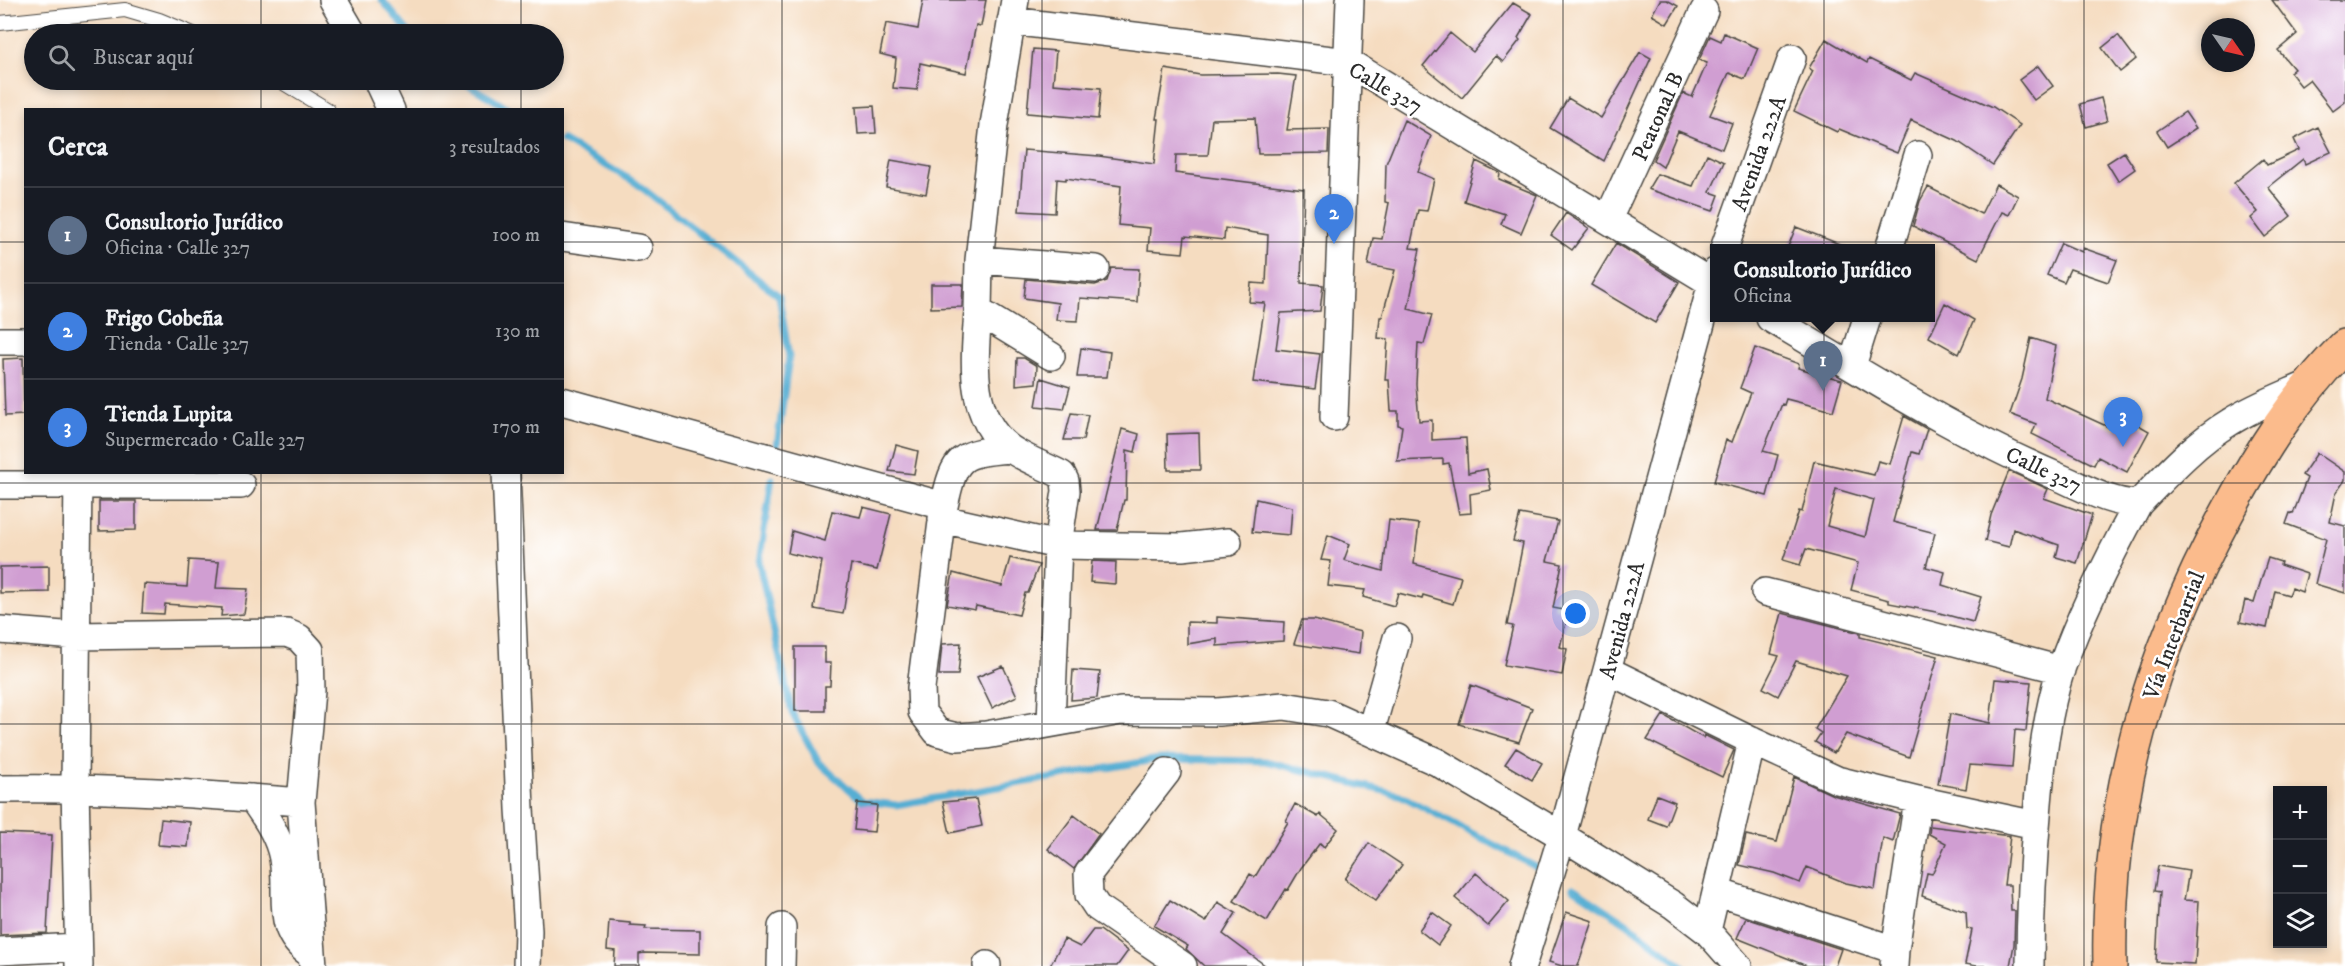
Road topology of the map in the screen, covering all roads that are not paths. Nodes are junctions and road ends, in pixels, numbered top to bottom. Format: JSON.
{"nodes":[{"id":1,"x":333,"y":0,"type":"edge"},
{"id":2,"x":1350,"y":0,"type":"edge"},
{"id":3,"x":1013,"y":11,"type":"edge"},
{"id":4,"x":1704,"y":11,"type":"dead end"},
{"id":5,"x":0,"y":23,"type":"edge"},
{"id":6,"x":169,"y":24,"type":"edge"},
{"id":7,"x":347,"y":24,"type":"edge"},
{"id":8,"x":1792,"y":58,"type":"dead end"},
{"id":9,"x":1348,"y":62,"type":"junction"},
{"id":10,"x":295,"y":90,"type":"edge"},
{"id":11,"x":382,"y":90,"type":"edge"},
{"id":12,"x":325,"y":108,"type":"edge"},
{"id":13,"x":390,"y":108,"type":"edge"},
{"id":14,"x":1918,"y":155,"type":"dead end"},
{"id":15,"x":1608,"y":219,"type":"junction"},
{"id":16,"x":564,"y":237,"type":"edge"},
{"id":17,"x":1726,"y":244,"type":"edge"},
{"id":18,"x":1891,"y":244,"type":"edge"},
{"id":19,"x":638,"y":248,"type":"dead end"},
{"id":20,"x":979,"y":260,"type":"junction"},
{"id":21,"x":1096,"y":269,"type":"dead end"},
{"id":22,"x":1710,"y":278,"type":"edge"},
{"id":23,"x":1710,"y":295,"type":"edge"},
{"id":24,"x":978,"y":311,"type":"junction"},
{"id":25,"x":1777,"y":322,"type":"edge"},
{"id":26,"x":1866,"y":322,"type":"edge"},
{"id":27,"x":0,"y":341,"type":"edge"},
{"id":28,"x":24,"y":341,"type":"edge"},
{"id":29,"x":2345,"y":346,"type":"edge"},
{"id":30,"x":1051,"y":356,"type":"dead end"},
{"id":31,"x":1852,"y":366,"type":"junction"},
{"id":32,"x":2309,"y":384,"type":"junction"},
{"id":33,"x":564,"y":402,"type":"edge"},
{"id":34,"x":1334,"y":417,"type":"dead end"},
{"id":35,"x":1010,"y":449,"type":"junction"},
{"id":36,"x":506,"y":474,"type":"edge"},
{"id":37,"x":78,"y":479,"type":"edge"},
{"id":38,"x":0,"y":485,"type":"edge"},
{"id":39,"x":241,"y":485,"type":"dead end"},
{"id":40,"x":2138,"y":504,"type":"junction"},
{"id":41,"x":943,"y":513,"type":"junction"},
{"id":42,"x":1228,"y":542,"type":"dead end"},
{"id":43,"x":1058,"y":545,"type":"junction"},
{"id":44,"x":1765,"y":592,"type":"dead end"},
{"id":45,"x":0,"y":630,"type":"edge"},
{"id":46,"x":76,"y":636,"type":"junction"},
{"id":47,"x":1397,"y":638,"type":"dead end"},
{"id":48,"x":1607,"y":670,"type":"junction"},
{"id":49,"x":2061,"y":670,"type":"junction"},
{"id":50,"x":1051,"y":722,"type":"junction"},
{"id":51,"x":1371,"y":730,"type":"junction"},
{"id":52,"x":1752,"y":741,"type":"junction"},
{"id":53,"x":1167,"y":772,"type":"dead end"},
{"id":54,"x":75,"y":787,"type":"junction"},
{"id":55,"x":0,"y":789,"type":"edge"},
{"id":56,"x":252,"y":798,"type":"junction"},
{"id":57,"x":1918,"y":800,"type":"junction"},
{"id":58,"x":301,"y":802,"type":"junction"},
{"id":59,"x":2036,"y":825,"type":"junction"},
{"id":60,"x":1562,"y":836,"type":"junction"},
{"id":61,"x":1717,"y":892,"type":"junction"},
{"id":62,"x":782,"y":927,"type":"dead end"},
{"id":63,"x":1707,"y":931,"type":"junction"},
{"id":64,"x":0,"y":951,"type":"edge"},
{"id":65,"x":79,"y":957,"type":"edge"},
{"id":66,"x":1895,"y":958,"type":"edge"},
{"id":67,"x":313,"y":961,"type":"edge"},
{"id":68,"x":527,"y":966,"type":"edge"},
{"id":69,"x":781,"y":966,"type":"edge"},
{"id":70,"x":1183,"y":966,"type":"edge"},
{"id":71,"x":1522,"y":966,"type":"edge"},
{"id":72,"x":1738,"y":966,"type":"edge"},
{"id":73,"x":2030,"y":966,"type":"edge"},
{"id":74,"x":2110,"y":966,"type":"edge"}],
"edges":[{"from":1,"to":7,"type":"street"},
{"from":2,"to":9,"type":"street"},
{"from":3,"to":9,"type":"street","name":"Calle 327"},
{"from":3,"to":20,"type":"street"},
{"from":4,"to":15,"type":"street","name":"Peatonal B"},
{"from":5,"to":6,"type":"lane"},
{"from":8,"to":17,"type":"street","name":"Avenida 222A"},
{"from":9,"to":15,"type":"street","name":"Calle 327"},
{"from":9,"to":34,"type":"street"},
{"from":10,"to":12,"type":"lane"},
{"from":11,"to":13,"type":"street"},
{"from":14,"to":18,"type":"street"},
{"from":15,"to":22,"type":"street","name":"Calle 327"},
{"from":16,"to":19,"type":"street"},
{"from":20,"to":21,"type":"street"},
{"from":20,"to":24,"type":"street"},
{"from":23,"to":48,"type":"street","name":"Avenida 222A"},
{"from":24,"to":30,"type":"street"},
{"from":24,"to":35,"type":"street"},
{"from":25,"to":31,"type":"street","name":"Calle 327"},
{"from":26,"to":31,"type":"street"},
{"from":27,"to":28,"type":"street"},
{"from":29,"to":32,"type":"main road","name":"Vía Interbarrial"},
{"from":31,"to":40,"type":"street","name":"Calle 327"},
{"from":32,"to":40,"type":"street"},
{"from":32,"to":74,"type":"main road","name":"Vía Interbarrial"},
{"from":33,"to":41,"type":"street"},
{"from":35,"to":41,"type":"street"},
{"from":35,"to":43,"type":"street"},
{"from":36,"to":68,"type":"street"},
{"from":37,"to":38,"type":"street"},
{"from":37,"to":39,"type":"street"},
{"from":37,"to":46,"type":"street"},
{"from":40,"to":49,"type":"street"},
{"from":41,"to":43,"type":"street"},
{"from":41,"to":50,"type":"street"},
{"from":42,"to":43,"type":"street"},
{"from":43,"to":50,"type":"street"},
{"from":44,"to":49,"type":"street"},
{"from":45,"to":46,"type":"street"},
{"from":46,"to":54,"type":"street"},
{"from":46,"to":58,"type":"street"},
{"from":47,"to":51,"type":"street"},
{"from":48,"to":52,"type":"street"},
{"from":48,"to":60,"type":"street","name":"Avenida 222A"},
{"from":49,"to":59,"type":"street"},
{"from":50,"to":51,"type":"street"},
{"from":51,"to":60,"type":"street"},
{"from":52,"to":57,"type":"street"},
{"from":52,"to":61,"type":"street"},
{"from":53,"to":70,"type":"street"},
{"from":54,"to":55,"type":"street"},
{"from":54,"to":56,"type":"street"},
{"from":54,"to":65,"type":"street"},
{"from":56,"to":58,"type":"street"},
{"from":56,"to":67,"type":"street"},
{"from":57,"to":59,"type":"street"},
{"from":57,"to":66,"type":"street"},
{"from":58,"to":67,"type":"street"},
{"from":59,"to":73,"type":"street"},
{"from":60,"to":63,"type":"street"},
{"from":60,"to":71,"type":"street","name":"Avenida 222A"},
{"from":61,"to":63,"type":"street"},
{"from":61,"to":66,"type":"street"},
{"from":62,"to":69,"type":"street"},
{"from":63,"to":72,"type":"street"},
{"from":64,"to":65,"type":"street"}]}
